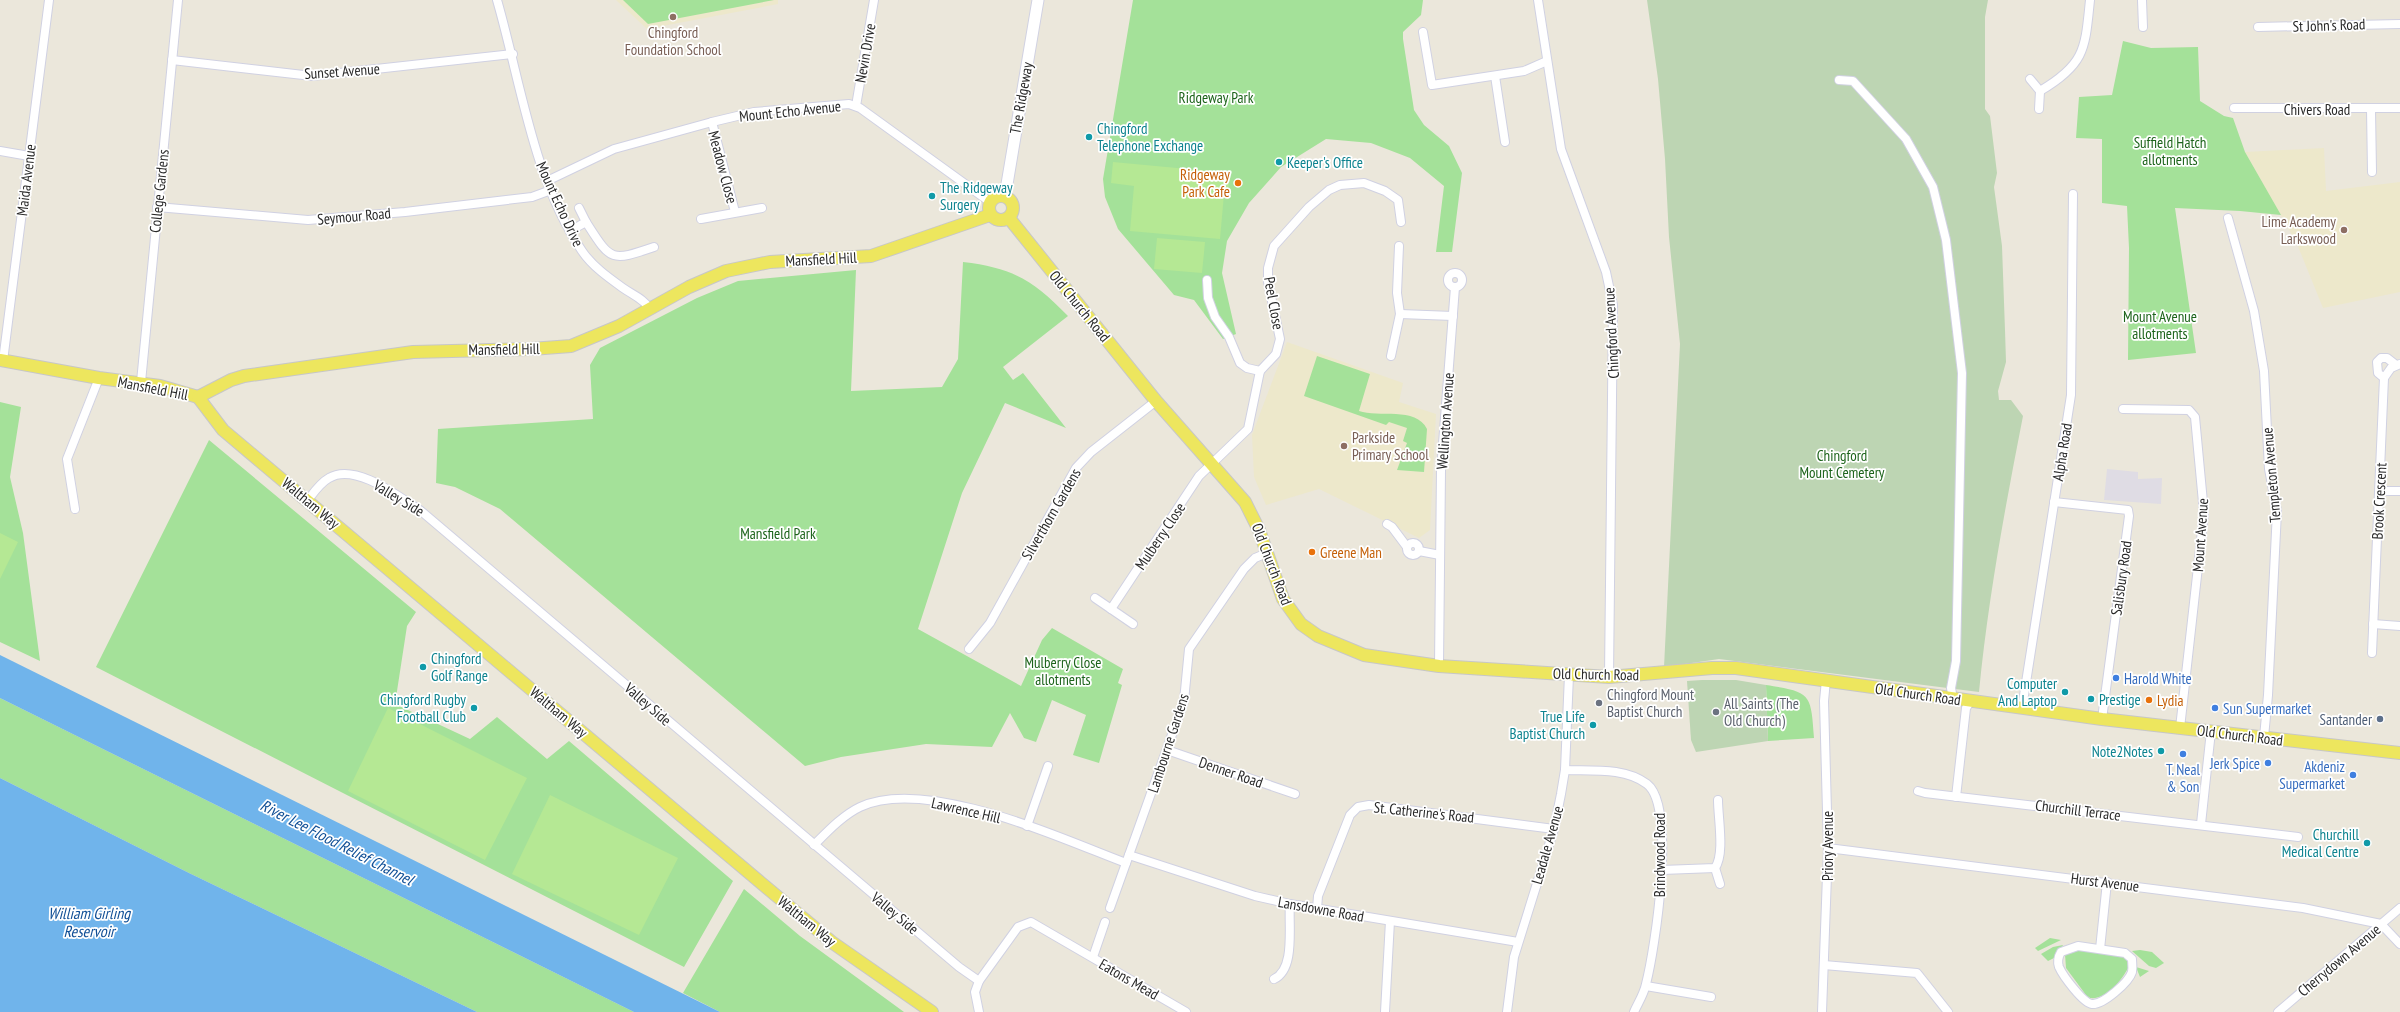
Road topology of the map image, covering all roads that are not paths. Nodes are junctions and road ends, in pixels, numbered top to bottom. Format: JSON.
{"nodes":[{"id":1,"x":49,"y":0,"type":"edge"},
{"id":2,"x":178,"y":0,"type":"edge"},
{"id":3,"x":497,"y":0,"type":"edge"},
{"id":4,"x":874,"y":0,"type":"edge"},
{"id":5,"x":1038,"y":0,"type":"edge"},
{"id":6,"x":1538,"y":0,"type":"edge"},
{"id":7,"x":2090,"y":0,"type":"edge"},
{"id":8,"x":2142,"y":0,"type":"edge"},
{"id":9,"x":2400,"y":24,"type":"edge"},
{"id":10,"x":2143,"y":27,"type":"dead end"},
{"id":11,"x":2258,"y":27,"type":"dead end"},
{"id":12,"x":1423,"y":32,"type":"dead end"},
{"id":13,"x":513,"y":54,"type":"junction"},
{"id":14,"x":172,"y":60,"type":"junction"},
{"id":15,"x":1547,"y":61,"type":"junction"},
{"id":16,"x":1495,"y":76,"type":"junction"},
{"id":17,"x":2030,"y":79,"type":"dead end"},
{"id":18,"x":1839,"y":80,"type":"dead end"},
{"id":19,"x":2040,"y":90,"type":"junction"},
{"id":20,"x":856,"y":106,"type":"junction"},
{"id":21,"x":2234,"y":108,"type":"dead end"},
{"id":22,"x":2400,"y":108,"type":"edge"},
{"id":23,"x":2040,"y":109,"type":"dead end"},
{"id":24,"x":2371,"y":109,"type":"junction"},
{"id":25,"x":712,"y":122,"type":"junction"},
{"id":26,"x":1505,"y":142,"type":"dead end"},
{"id":27,"x":0,"y":151,"type":"edge"},
{"id":28,"x":29,"y":156,"type":"junction"},
{"id":29,"x":2372,"y":172,"type":"dead end"},
{"id":30,"x":547,"y":181,"type":"junction"},
{"id":31,"x":551,"y":190,"type":"junction"},
{"id":32,"x":2073,"y":194,"type":"dead end"},
{"id":33,"x":1005,"y":196,"type":"junction"},
{"id":34,"x":990,"y":202,"type":"junction"},
{"id":35,"x":157,"y":207,"type":"junction"},
{"id":36,"x":579,"y":208,"type":"dead end"},
{"id":37,"x":762,"y":208,"type":"dead end"},
{"id":38,"x":735,"y":212,"type":"junction"},
{"id":39,"x":990,"y":215,"type":"junction"},
{"id":40,"x":1009,"y":218,"type":"junction"},
{"id":41,"x":2228,"y":218,"type":"dead end"},
{"id":42,"x":701,"y":219,"type":"dead end"},
{"id":43,"x":586,"y":222,"type":"junction"},
{"id":44,"x":1401,"y":222,"type":"dead end"},
{"id":45,"x":570,"y":231,"type":"junction"},
{"id":46,"x":1399,"y":246,"type":"dead end"},
{"id":47,"x":654,"y":247,"type":"dead end"},
{"id":48,"x":1207,"y":280,"type":"dead end"},
{"id":49,"x":1455,"y":287,"type":"dead end"},
{"id":50,"x":651,"y":310,"type":"junction"},
{"id":51,"x":1400,"y":314,"type":"junction"},
{"id":52,"x":1453,"y":316,"type":"junction"},
{"id":53,"x":1391,"y":356,"type":"dead end"},
{"id":54,"x":2,"y":360,"type":"edge"},
{"id":55,"x":2398,"y":364,"type":"edge"},
{"id":56,"x":1260,"y":371,"type":"junction"},
{"id":57,"x":99,"y":378,"type":"junction"},
{"id":58,"x":2384,"y":378,"type":"junction"},
{"id":59,"x":141,"y":382,"type":"junction"},
{"id":60,"x":198,"y":397,"type":"junction"},
{"id":61,"x":1156,"y":401,"type":"junction"},
{"id":62,"x":2123,"y":409,"type":"dead end"},
{"id":63,"x":1210,"y":464,"type":"junction"},
{"id":64,"x":2380,"y":491,"type":"junction"},
{"id":65,"x":2400,"y":491,"type":"edge"},
{"id":66,"x":308,"y":500,"type":"junction"},
{"id":67,"x":2054,"y":502,"type":"junction"},
{"id":68,"x":75,"y":509,"type":"dead end"},
{"id":69,"x":1387,"y":524,"type":"dead end"},
{"id":70,"x":1267,"y":553,"type":"junction"},
{"id":71,"x":1440,"y":556,"type":"junction"},
{"id":72,"x":1095,"y":598,"type":"dead end"},
{"id":73,"x":1111,"y":609,"type":"junction"},
{"id":74,"x":1133,"y":624,"type":"dead end"},
{"id":75,"x":2373,"y":624,"type":"junction"},
{"id":76,"x":2400,"y":626,"type":"edge"},
{"id":77,"x":969,"y":649,"type":"dead end"},
{"id":78,"x":2372,"y":653,"type":"dead end"},
{"id":79,"x":1439,"y":666,"type":"junction"},
{"id":80,"x":1569,"y":675,"type":"junction"},
{"id":81,"x":1610,"y":677,"type":"junction"},
{"id":82,"x":1826,"y":680,"type":"junction"},
{"id":83,"x":1952,"y":699,"type":"junction"},
{"id":84,"x":1970,"y":702,"type":"junction"},
{"id":85,"x":2022,"y":708,"type":"junction"},
{"id":86,"x":2102,"y":719,"type":"junction"},
{"id":87,"x":2180,"y":728,"type":"junction"},
{"id":88,"x":2211,"y":731,"type":"junction"},
{"id":89,"x":2264,"y":737,"type":"junction"},
{"id":90,"x":1166,"y":750,"type":"junction"},
{"id":91,"x":2400,"y":753,"type":"edge"},
{"id":92,"x":1048,"y":766,"type":"dead end"},
{"id":93,"x":1565,"y":770,"type":"junction"},
{"id":94,"x":1918,"y":791,"type":"dead end"},
{"id":95,"x":1295,"y":794,"type":"dead end"},
{"id":96,"x":1956,"y":797,"type":"junction"},
{"id":97,"x":1718,"y":800,"type":"dead end"},
{"id":98,"x":2201,"y":824,"type":"junction"},
{"id":99,"x":1027,"y":826,"type":"junction"},
{"id":100,"x":1554,"y":829,"type":"junction"},
{"id":101,"x":2298,"y":838,"type":"dead end"},
{"id":102,"x":814,"y":845,"type":"junction"},
{"id":103,"x":1828,"y":848,"type":"junction"},
{"id":104,"x":1128,"y":859,"type":"junction"},
{"id":105,"x":1715,"y":868,"type":"junction"},
{"id":106,"x":1662,"y":870,"type":"junction"},
{"id":107,"x":2108,"y":882,"type":"junction"},
{"id":108,"x":1720,"y":884,"type":"dead end"},
{"id":109,"x":1290,"y":904,"type":"junction"},
{"id":110,"x":1110,"y":908,"type":"dead end"},
{"id":111,"x":2400,"y":908,"type":"edge"},
{"id":112,"x":1317,"y":909,"type":"junction"},
{"id":113,"x":1390,"y":921,"type":"junction"},
{"id":114,"x":1105,"y":922,"type":"dead end"},
{"id":115,"x":2381,"y":924,"type":"junction"},
{"id":116,"x":1518,"y":942,"type":"junction"},
{"id":117,"x":2400,"y":944,"type":"edge"},
{"id":118,"x":2100,"y":948,"type":"junction"},
{"id":119,"x":1093,"y":957,"type":"junction"},
{"id":120,"x":1824,"y":965,"type":"junction"},
{"id":121,"x":1274,"y":979,"type":"dead end"},
{"id":122,"x":979,"y":980,"type":"junction"},
{"id":123,"x":1646,"y":986,"type":"junction"},
{"id":124,"x":1711,"y":997,"type":"dead end"},
{"id":125,"x":932,"y":1012,"type":"edge"},
{"id":126,"x":979,"y":1012,"type":"edge"},
{"id":127,"x":1186,"y":1012,"type":"edge"},
{"id":128,"x":1385,"y":1012,"type":"edge"},
{"id":129,"x":1507,"y":1012,"type":"edge"},
{"id":130,"x":1634,"y":1012,"type":"edge"},
{"id":131,"x":1822,"y":1012,"type":"edge"},
{"id":132,"x":1948,"y":1012,"type":"edge"},
{"id":133,"x":2278,"y":1012,"type":"edge"}],
"edges":[{"from":1,"to":28,"type":"street","name":"Maida Avenue"},
{"from":2,"to":14,"type":"street","name":"College Gardens"},
{"from":3,"to":13,"type":"street","name":"Mount Echo Drive"},
{"from":4,"to":20,"type":"street","name":"Nevin Drive"},
{"from":5,"to":33,"type":"main road","name":"The Ridgeway"},
{"from":6,"to":15,"type":"street","name":"Chingford Avenue"},
{"from":7,"to":19,"type":"street"},
{"from":8,"to":10,"type":"street"},
{"from":9,"to":11,"type":"street","name":"St John's Road"},
{"from":12,"to":16,"type":"street"},
{"from":13,"to":14,"type":"street","name":"Sunset Avenue"},
{"from":13,"to":30,"type":"street","name":"Mount Echo Drive"},
{"from":14,"to":35,"type":"street","name":"College Gardens"},
{"from":15,"to":16,"type":"street"},
{"from":15,"to":81,"type":"street","name":"Chingford Avenue"},
{"from":16,"to":26,"type":"street"},
{"from":17,"to":19,"type":"street"},
{"from":18,"to":83,"type":"street"},
{"from":19,"to":23,"type":"street"},
{"from":20,"to":25,"type":"street","name":"Mount Echo Avenue"},
{"from":20,"to":34,"type":"street","name":"Mount Echo Avenue"},
{"from":21,"to":24,"type":"street","name":"Chivers Road"},
{"from":22,"to":24,"type":"street","name":"Chivers Road"},
{"from":24,"to":29,"type":"street"},
{"from":25,"to":30,"type":"street","name":"Mount Echo Avenue"},
{"from":25,"to":38,"type":"street","name":"Meadow Close"},
{"from":27,"to":28,"type":"street"},
{"from":28,"to":54,"type":"street","name":"Maida Avenue"},
{"from":30,"to":31,"type":"street","name":"Mount Echo Drive"},
{"from":31,"to":35,"type":"street","name":"Seymour Road"},
{"from":31,"to":45,"type":"street","name":"Mount Echo Drive"},
{"from":32,"to":67,"type":"street","name":"Alpha Road"},
{"from":33,"to":34,"type":"main road"},
{"from":33,"to":40,"type":"main road"},
{"from":34,"to":39,"type":"main road"},
{"from":35,"to":59,"type":"street","name":"College Gardens"},
{"from":36,"to":43,"type":"street"},
{"from":37,"to":38,"type":"street","name":"Meadow Close"},
{"from":38,"to":42,"type":"street","name":"Meadow Close"},
{"from":39,"to":40,"type":"main road"},
{"from":39,"to":50,"type":"main road","name":"Mansfield Hill"},
{"from":40,"to":61,"type":"main road","name":"Old Church Road"},
{"from":41,"to":89,"type":"street","name":"Templeton Avenue"},
{"from":43,"to":45,"type":"street"},
{"from":43,"to":47,"type":"street"},
{"from":44,"to":56,"type":"street","name":"Peel Close"},
{"from":45,"to":50,"type":"street","name":"Mount Echo Drive"},
{"from":46,"to":51,"type":"street"},
{"from":48,"to":56,"type":"street"},
{"from":49,"to":52,"type":"street","name":"Wellington Avenue"},
{"from":50,"to":60,"type":"main road","name":"Mansfield Hill"},
{"from":51,"to":52,"type":"street"},
{"from":51,"to":53,"type":"street"},
{"from":52,"to":71,"type":"street","name":"Wellington Avenue"},
{"from":54,"to":57,"type":"main road","name":"Mansfield Hill"},
{"from":55,"to":58,"type":"street","name":"Brook Crescent"},
{"from":55,"to":58,"type":"street","name":"Brook Crescent"},
{"from":56,"to":63,"type":"street"},
{"from":57,"to":59,"type":"main road","name":"Mansfield Hill"},
{"from":57,"to":68,"type":"street"},
{"from":58,"to":64,"type":"street","name":"Brook Crescent"},
{"from":59,"to":60,"type":"main road","name":"Mansfield Hill"},
{"from":60,"to":66,"type":"main road","name":"Waltham Way"},
{"from":61,"to":63,"type":"main road","name":"Old Church Road"},
{"from":61,"to":77,"type":"street","name":"Silverthorn Gardens"},
{"from":62,"to":87,"type":"street","name":"Mount Avenue"},
{"from":63,"to":70,"type":"main road","name":"Old Church Road"},
{"from":63,"to":73,"type":"street","name":"Mulberry Close"},
{"from":64,"to":65,"type":"street"},
{"from":64,"to":75,"type":"street","name":"Brook Crescent"},
{"from":66,"to":102,"type":"street","name":"Valley Side"},
{"from":66,"to":125,"type":"main road","name":"Waltham Way"},
{"from":67,"to":85,"type":"street","name":"Alpha Road"},
{"from":67,"to":86,"type":"street","name":"Salisbury Road"},
{"from":69,"to":71,"type":"street"},
{"from":70,"to":79,"type":"main road","name":"Old Church Road"},
{"from":70,"to":90,"type":"street","name":"Lambourne Gardens"},
{"from":71,"to":79,"type":"street","name":"Wellington Avenue"},
{"from":72,"to":73,"type":"street"},
{"from":73,"to":74,"type":"street"},
{"from":75,"to":76,"type":"street"},
{"from":75,"to":78,"type":"street","name":"Brook Crescent"},
{"from":79,"to":80,"type":"main road","name":"Old Church Road"},
{"from":80,"to":81,"type":"main road","name":"Old Church Road"},
{"from":80,"to":93,"type":"street","name":"Leadale Avenue"},
{"from":81,"to":82,"type":"main road","name":"Old Church Road"},
{"from":82,"to":83,"type":"main road","name":"Old Church Road"},
{"from":82,"to":103,"type":"street","name":"Priory Avenue"},
{"from":83,"to":84,"type":"main road","name":"Old Church Road"},
{"from":84,"to":85,"type":"main road","name":"Old Church Road"},
{"from":84,"to":96,"type":"street"},
{"from":85,"to":86,"type":"main road","name":"Old Church Road"},
{"from":86,"to":87,"type":"main road","name":"Old Church Road"},
{"from":87,"to":88,"type":"main road","name":"Old Church Road"},
{"from":88,"to":89,"type":"main road","name":"Old Church Road"},
{"from":88,"to":98,"type":"street"},
{"from":89,"to":91,"type":"main road","name":"Old Church Road"},
{"from":90,"to":95,"type":"street","name":"Denner Road"},
{"from":90,"to":104,"type":"street","name":"Lambourne Gardens"},
{"from":92,"to":99,"type":"street"},
{"from":93,"to":100,"type":"street","name":"Leadale Avenue"},
{"from":93,"to":106,"type":"street","name":"Brindwood Road"},
{"from":94,"to":96,"type":"street","name":"Churchill Terrace"},
{"from":96,"to":98,"type":"street","name":"Churchill Terrace"},
{"from":97,"to":105,"type":"street"},
{"from":98,"to":101,"type":"street","name":"Churchill Terrace"},
{"from":99,"to":102,"type":"street","name":"Lawrence Hill"},
{"from":99,"to":104,"type":"street","name":"Lawrence Hill"},
{"from":100,"to":112,"type":"street","name":"St. Catherine's Road"},
{"from":100,"to":116,"type":"street","name":"Leadale Avenue"},
{"from":102,"to":122,"type":"street","name":"Valley Side"},
{"from":103,"to":107,"type":"street","name":"Hurst Avenue"},
{"from":103,"to":120,"type":"street","name":"Priory Avenue"},
{"from":104,"to":109,"type":"street","name":"Lansdowne Road"},
{"from":104,"to":110,"type":"street","name":"Lambourne Gardens"},
{"from":105,"to":106,"type":"street"},
{"from":105,"to":108,"type":"street"},
{"from":106,"to":123,"type":"street","name":"Brindwood Road"},
{"from":107,"to":115,"type":"street","name":"Hurst Avenue"},
{"from":107,"to":118,"type":"street"},
{"from":109,"to":112,"type":"street","name":"Lansdowne Road"},
{"from":109,"to":121,"type":"street"},
{"from":111,"to":115,"type":"street","name":"Cherrydown Avenue"},
{"from":112,"to":113,"type":"street","name":"Lansdowne Road"},
{"from":113,"to":116,"type":"street","name":"Lansdowne Road"},
{"from":113,"to":128,"type":"street"},
{"from":114,"to":119,"type":"street","name":"Eatons Mead"},
{"from":115,"to":117,"type":"street"},
{"from":115,"to":133,"type":"street","name":"Cherrydown Avenue"},
{"from":116,"to":129,"type":"street","name":"Leadale Avenue"},
{"from":118,"to":118,"type":"street"},
{"from":119,"to":122,"type":"street","name":"Eatons Mead"},
{"from":119,"to":127,"type":"street","name":"Eatons Mead"},
{"from":120,"to":131,"type":"street","name":"Priory Avenue"},
{"from":120,"to":132,"type":"street"},
{"from":122,"to":126,"type":"street","name":"Eatons Mead"},
{"from":123,"to":124,"type":"street"},
{"from":123,"to":130,"type":"street","name":"Brindwood Road"}]}
